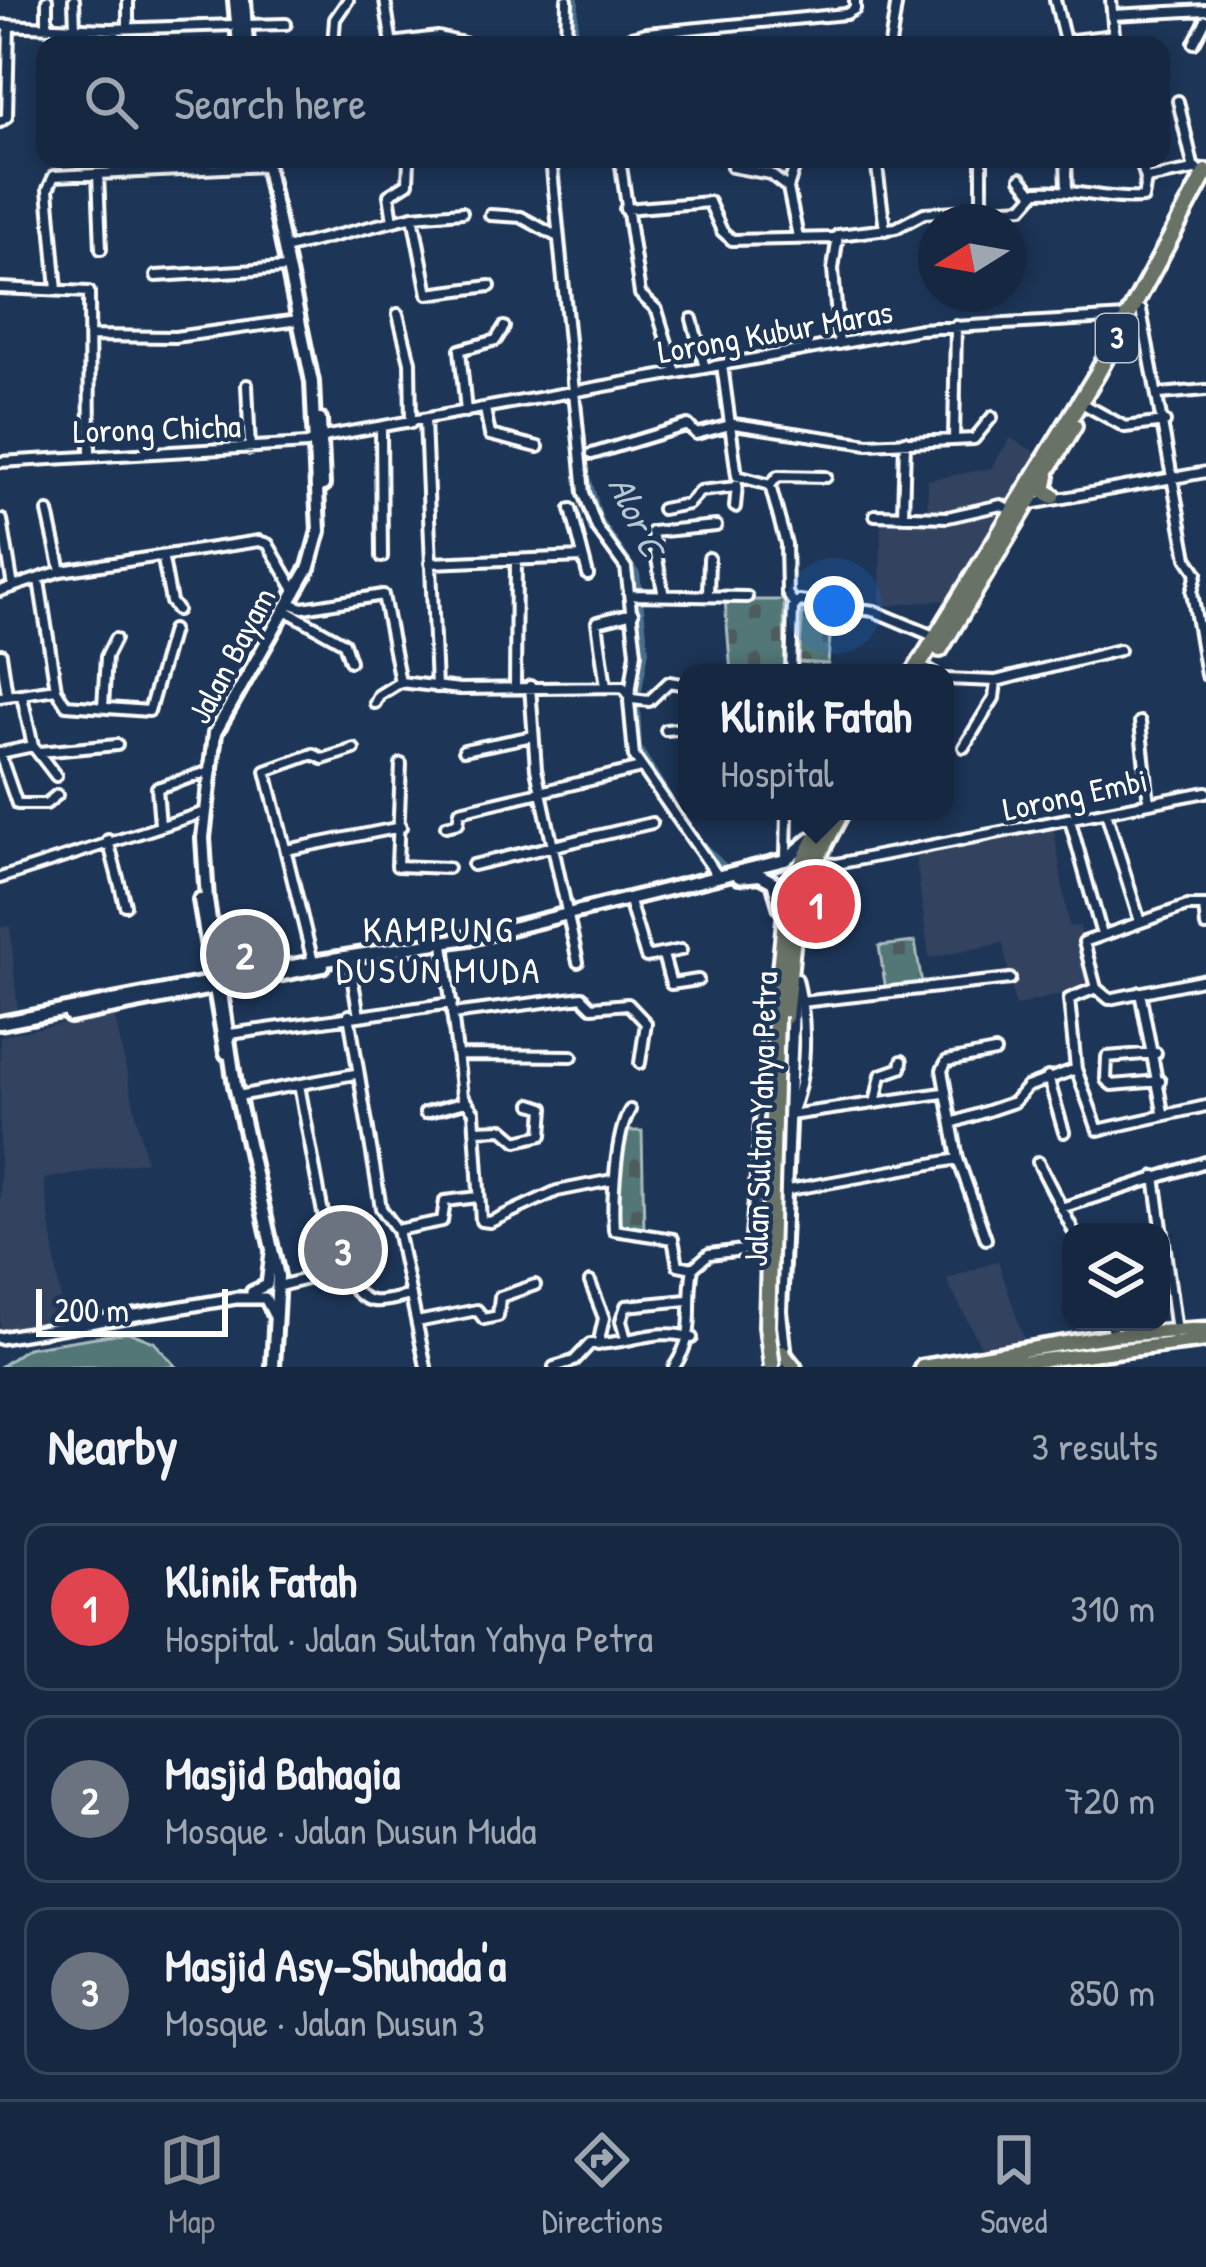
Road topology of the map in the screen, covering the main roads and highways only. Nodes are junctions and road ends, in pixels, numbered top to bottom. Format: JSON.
{"nodes":[{"id":1,"x":235,"y":0,"type":"edge"},
{"id":2,"x":244,"y":0,"type":"edge"},
{"id":3,"x":240,"y":25,"type":"junction"},
{"id":4,"x":242,"y":36,"type":"edge"},
{"id":5,"x":267,"y":168,"type":"edge"},
{"id":6,"x":1203,"y":177,"type":"edge"},
{"id":7,"x":1134,"y":314,"type":"junction"},
{"id":8,"x":1048,"y":471,"type":"junction"},
{"id":9,"x":1053,"y":496,"type":"road end"},
{"id":10,"x":1022,"y":503,"type":"junction"},
{"id":11,"x":928,"y":664,"type":"edge"},
{"id":12,"x":930,"y":664,"type":"edge"},
{"id":13,"x":825,"y":820,"type":"edge"},
{"id":14,"x":837,"y":820,"type":"edge"},
{"id":15,"x":818,"y":832,"type":"junction"},
{"id":16,"x":203,"y":838,"type":"junction"},
{"id":17,"x":669,"y":890,"type":"junction"},
{"id":18,"x":781,"y":928,"type":"junction"},
{"id":19,"x":212,"y":935,"type":"junction"},
{"id":20,"x":207,"y":949,"type":"junction"},
{"id":21,"x":791,"y":955,"type":"junction"},
{"id":22,"x":349,"y":959,"type":"junction"},
{"id":23,"x":259,"y":974,"type":"junction"},
{"id":24,"x":217,"y":984,"type":"junction"},
{"id":25,"x":173,"y":993,"type":"junction"},
{"id":26,"x":781,"y":1016,"type":"junction"},
{"id":27,"x":0,"y":1026,"type":"edge"},
{"id":28,"x":226,"y":1027,"type":"junction"},
{"id":29,"x":787,"y":1224,"type":"junction"},
{"id":30,"x":757,"y":1244,"type":"junction"},
{"id":31,"x":1206,"y":1329,"type":"edge"},
{"id":32,"x":1097,"y":1331,"type":"edge"},
{"id":33,"x":1113,"y":1331,"type":"edge"},
{"id":34,"x":1170,"y":1331,"type":"edge"},
{"id":35,"x":1206,"y":1340,"type":"edge"},
{"id":36,"x":1132,"y":1346,"type":"junction"},
{"id":37,"x":1076,"y":1360,"type":"edge"},
{"id":38,"x":778,"y":1365,"type":"edge"},
{"id":39,"x":273,"y":1367,"type":"edge"},
{"id":40,"x":922,"y":1367,"type":"edge"},
{"id":41,"x":984,"y":1367,"type":"edge"}],
"edges":[{"from":1,"to":3,"type":"main road"},
{"from":2,"to":3,"type":"main road"},
{"from":3,"to":4,"type":"main road"},
{"from":5,"to":16,"type":"main road","name":"Jalan Bayam"},
{"from":6,"to":7,"type":"highway","number":"3"},
{"from":7,"to":8,"type":"highway","number":"3"},
{"from":7,"to":10,"type":"highway","number":"3"},
{"from":8,"to":9,"type":"highway"},
{"from":8,"to":10,"type":"highway","number":"3"},
{"from":10,"to":11,"type":"highway","number":"3"},
{"from":10,"to":12,"type":"highway","number":"3"},
{"from":13,"to":15,"type":"highway","name":"Jalan Sultan Yahya Petra"},
{"from":14,"to":21,"type":"highway","name":"Jalan Sultan Yahya Petra"},
{"from":15,"to":17,"type":"main road"},
{"from":15,"to":18,"type":"highway","name":"Jalan Sultan Yahya Petra"},
{"from":16,"to":19,"type":"main road","name":"Jalan Bayam"},
{"from":16,"to":20,"type":"main road"},
{"from":17,"to":18,"type":"main road"},
{"from":17,"to":22,"type":"main road"},
{"from":18,"to":26,"type":"highway"},
{"from":18,"to":30,"type":"main road","name":"Jalan Sultan Yahya Petra"},
{"from":19,"to":23,"type":"main road"},
{"from":19,"to":24,"type":"main road","name":"Jalan Bayam"},
{"from":20,"to":24,"type":"main road"},
{"from":20,"to":25,"type":"main road"},
{"from":21,"to":26,"type":"highway"},
{"from":21,"to":29,"type":"main road","name":"Jalan Sultan Yahya Petra"},
{"from":22,"to":23,"type":"main road"},
{"from":22,"to":23,"type":"main road"},
{"from":23,"to":24,"type":"main road"},
{"from":23,"to":28,"type":"main road"},
{"from":24,"to":25,"type":"main road"},
{"from":24,"to":28,"type":"main road"},
{"from":25,"to":27,"type":"main road"},
{"from":25,"to":28,"type":"main road"},
{"from":26,"to":38,"type":"highway","bridge":true},
{"from":28,"to":39,"type":"main road"},
{"from":29,"to":30,"type":"main road"},
{"from":29,"to":38,"type":"main road","name":"Jalan Sultan Yahya Petra"},
{"from":30,"to":38,"type":"main road","name":"Jalan Sultan Yahya Petra"},
{"from":31,"to":34,"type":"main road"},
{"from":32,"to":40,"type":"main road"},
{"from":33,"to":36,"type":"main road"},
{"from":35,"to":36,"type":"main road"},
{"from":36,"to":37,"type":"main road"},
{"from":37,"to":41,"type":"main road"}]}
